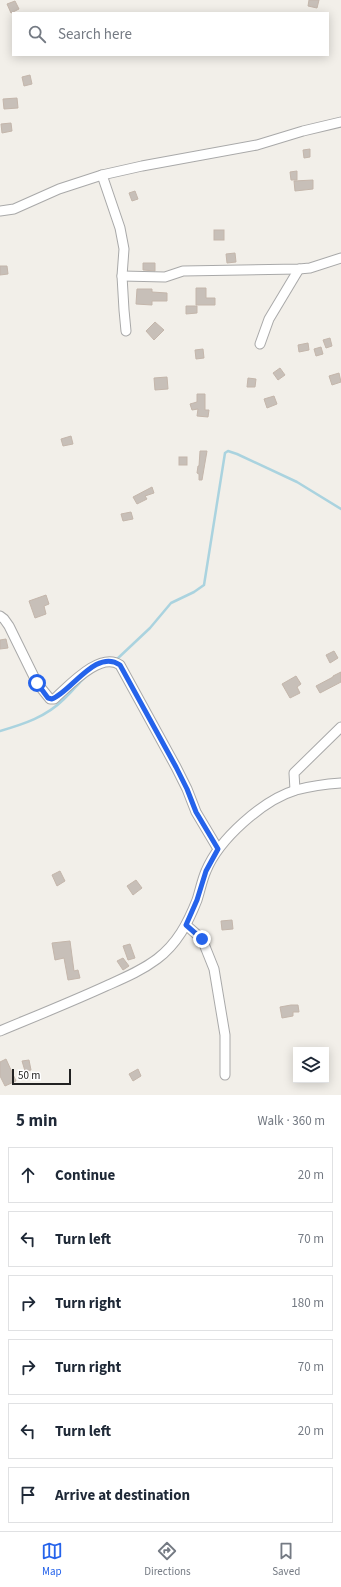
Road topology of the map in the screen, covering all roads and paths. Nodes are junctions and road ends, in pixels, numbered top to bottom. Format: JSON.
{"nodes":[{"id":1,"x":341,"y":122,"type":"edge"},
{"id":2,"x":102,"y":175,"type":"junction"},
{"id":3,"x":0,"y":211,"type":"edge"},
{"id":4,"x":341,"y":258,"type":"edge"},
{"id":5,"x":299,"y":269,"type":"junction"},
{"id":6,"x":122,"y":276,"type":"junction"},
{"id":7,"x":126,"y":331,"type":"dead end"},
{"id":8,"x":260,"y":344,"type":"dead end"},
{"id":9,"x":0,"y":616,"type":"edge"},
{"id":10,"x":341,"y":727,"type":"edge"},
{"id":11,"x":341,"y":783,"type":"edge"},
{"id":12,"x":295,"y":790,"type":"junction"},
{"id":13,"x":218,"y":849,"type":"junction"},
{"id":14,"x":186,"y":925,"type":"junction"},
{"id":15,"x":0,"y":1031,"type":"edge"},
{"id":16,"x":226,"y":1075,"type":"dead end"}],
"edges":[{"from":1,"to":2,"type":"street"},
{"from":2,"to":3,"type":"street"},
{"from":2,"to":6,"type":"street"},
{"from":4,"to":5,"type":"street"},
{"from":5,"to":6,"type":"street"},
{"from":5,"to":8,"type":"street"},
{"from":6,"to":7,"type":"street"},
{"from":9,"to":13,"type":"street"},
{"from":10,"to":12,"type":"street"},
{"from":11,"to":12,"type":"street"},
{"from":12,"to":13,"type":"street"},
{"from":13,"to":14,"type":"street"},
{"from":14,"to":15,"type":"street"},
{"from":14,"to":16,"type":"street"}]}
